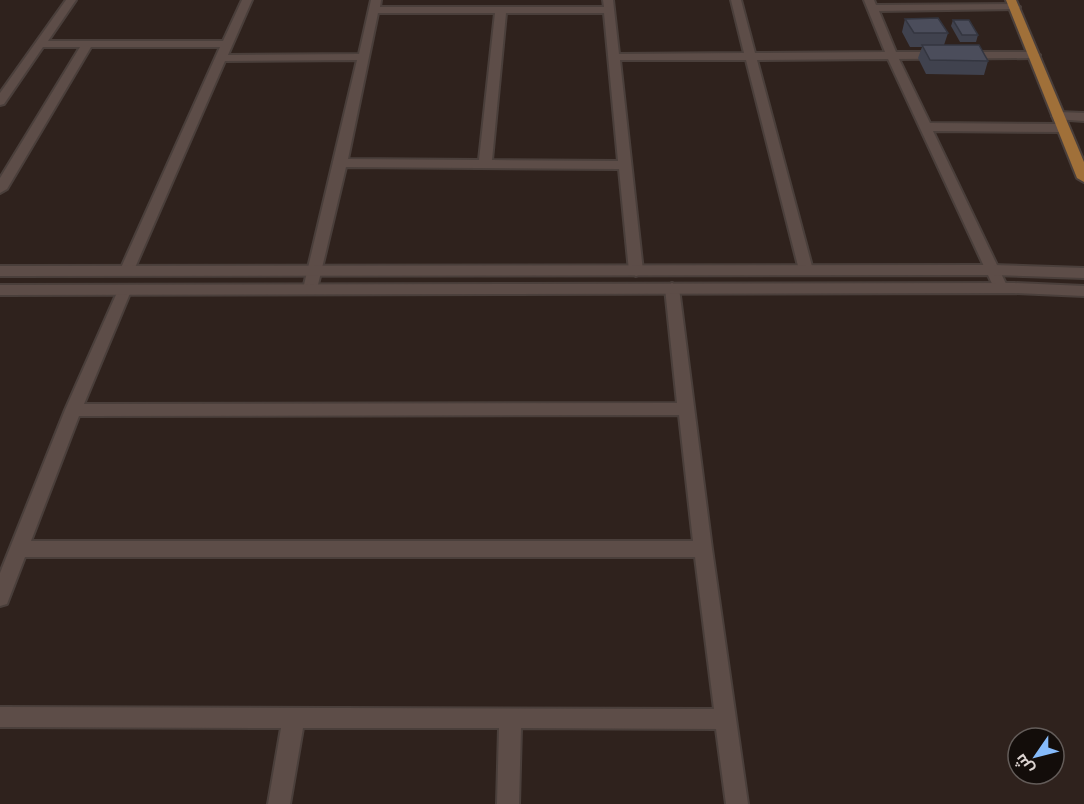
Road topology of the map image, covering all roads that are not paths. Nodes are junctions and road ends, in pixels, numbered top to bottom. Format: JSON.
{"nodes":[{"id":1,"x":71,"y":0,"type":"edge"},
{"id":2,"x":247,"y":0,"type":"edge"},
{"id":3,"x":736,"y":0,"type":"edge"},
{"id":4,"x":871,"y":4,"type":"edge"},
{"id":5,"x":1013,"y":4,"type":"edge"},
{"id":6,"x":375,"y":5,"type":"edge"},
{"id":7,"x":608,"y":5,"type":"edge"},
{"id":8,"x":501,"y":10,"type":"junction"},
{"id":9,"x":40,"y":44,"type":"junction"},
{"id":10,"x":87,"y":44,"type":"junction"},
{"id":11,"x":227,"y":44,"type":"junction"},
{"id":12,"x":1034,"y":55,"type":"junction"},
{"id":13,"x":892,"y":56,"type":"junction"},
{"id":14,"x":363,"y":57,"type":"junction"},
{"id":15,"x":614,"y":57,"type":"junction"},
{"id":16,"x":750,"y":57,"type":"junction"},
{"id":17,"x":222,"y":58,"type":"junction"},
{"id":18,"x":0,"y":101,"type":"edge"},
{"id":19,"x":1058,"y":116,"type":"junction"},
{"id":20,"x":1084,"y":117,"type":"edge"},
{"id":21,"x":926,"y":127,"type":"junction"},
{"id":22,"x":1063,"y":128,"type":"junction"},
{"id":23,"x":0,"y":161,"type":"edge"},
{"id":24,"x":16,"y":162,"type":"junction"},
{"id":25,"x":341,"y":163,"type":"junction"},
{"id":26,"x":485,"y":164,"type":"junction"},
{"id":27,"x":625,"y":165,"type":"junction"},
{"id":28,"x":1084,"y":178,"type":"edge"},
{"id":29,"x":0,"y":189,"type":"edge"},
{"id":30,"x":127,"y":270,"type":"junction"},
{"id":31,"x":315,"y":270,"type":"junction"},
{"id":32,"x":806,"y":270,"type":"junction"},
{"id":33,"x":993,"y":270,"type":"junction"},
{"id":34,"x":0,"y":271,"type":"edge"},
{"id":35,"x":636,"y":271,"type":"junction"},
{"id":36,"x":1084,"y":273,"type":"edge"},
{"id":37,"x":672,"y":288,"type":"junction"},
{"id":38,"x":1001,"y":288,"type":"junction"},
{"id":39,"x":310,"y":289,"type":"junction"},
{"id":40,"x":0,"y":290,"type":"edge"},
{"id":41,"x":124,"y":291,"type":"junction"},
{"id":42,"x":1084,"y":291,"type":"edge"},
{"id":43,"x":685,"y":409,"type":"junction"},
{"id":44,"x":74,"y":410,"type":"junction"},
{"id":45,"x":19,"y":549,"type":"junction"},
{"id":46,"x":703,"y":549,"type":"junction"},
{"id":47,"x":0,"y":598,"type":"edge"},
{"id":48,"x":0,"y":717,"type":"edge"},
{"id":49,"x":294,"y":717,"type":"junction"},
{"id":50,"x":510,"y":717,"type":"junction"},
{"id":51,"x":727,"y":719,"type":"junction"},
{"id":52,"x":279,"y":804,"type":"edge"},
{"id":53,"x":508,"y":804,"type":"edge"},
{"id":54,"x":737,"y":804,"type":"edge"}],
"edges":[{"from":1,"to":9,"type":"street"},
{"from":2,"to":11,"type":"street"},
{"from":3,"to":16,"type":"street"},
{"from":4,"to":5,"type":"street"},
{"from":4,"to":13,"type":"street"},
{"from":5,"to":12,"type":"main road"},
{"from":6,"to":8,"type":"street"},
{"from":6,"to":14,"type":"street"},
{"from":7,"to":8,"type":"street"},
{"from":7,"to":15,"type":"street"},
{"from":8,"to":26,"type":"street"},
{"from":9,"to":10,"type":"street"},
{"from":9,"to":18,"type":"street"},
{"from":10,"to":11,"type":"street"},
{"from":10,"to":24,"type":"street"},
{"from":11,"to":17,"type":"street"},
{"from":12,"to":13,"type":"street"},
{"from":12,"to":19,"type":"main road"},
{"from":13,"to":16,"type":"street"},
{"from":13,"to":21,"type":"street"},
{"from":14,"to":17,"type":"street"},
{"from":14,"to":25,"type":"street"},
{"from":15,"to":16,"type":"street"},
{"from":15,"to":27,"type":"street"},
{"from":16,"to":32,"type":"street"},
{"from":17,"to":30,"type":"street"},
{"from":19,"to":20,"type":"street"},
{"from":19,"to":22,"type":"main road"},
{"from":21,"to":22,"type":"street"},
{"from":21,"to":33,"type":"street"},
{"from":22,"to":28,"type":"main road"},
{"from":23,"to":24,"type":"street"},
{"from":24,"to":29,"type":"street"},
{"from":25,"to":26,"type":"street"},
{"from":25,"to":31,"type":"street"},
{"from":26,"to":27,"type":"street"},
{"from":27,"to":35,"type":"street"},
{"from":30,"to":31,"type":"street"},
{"from":30,"to":34,"type":"street"},
{"from":31,"to":35,"type":"street"},
{"from":31,"to":39,"type":"street"},
{"from":32,"to":33,"type":"street"},
{"from":32,"to":35,"type":"street"},
{"from":33,"to":36,"type":"street"},
{"from":33,"to":38,"type":"street"},
{"from":37,"to":38,"type":"street"},
{"from":37,"to":39,"type":"street"},
{"from":37,"to":43,"type":"street"},
{"from":38,"to":42,"type":"street"},
{"from":39,"to":41,"type":"street"},
{"from":40,"to":41,"type":"street"},
{"from":41,"to":44,"type":"street"},
{"from":43,"to":44,"type":"street"},
{"from":43,"to":46,"type":"street"},
{"from":44,"to":45,"type":"street"},
{"from":45,"to":46,"type":"street"},
{"from":45,"to":47,"type":"street"},
{"from":46,"to":51,"type":"street"},
{"from":48,"to":49,"type":"street"},
{"from":49,"to":50,"type":"street"},
{"from":49,"to":52,"type":"street"},
{"from":50,"to":51,"type":"street"},
{"from":50,"to":53,"type":"street"},
{"from":51,"to":54,"type":"street"}]}
